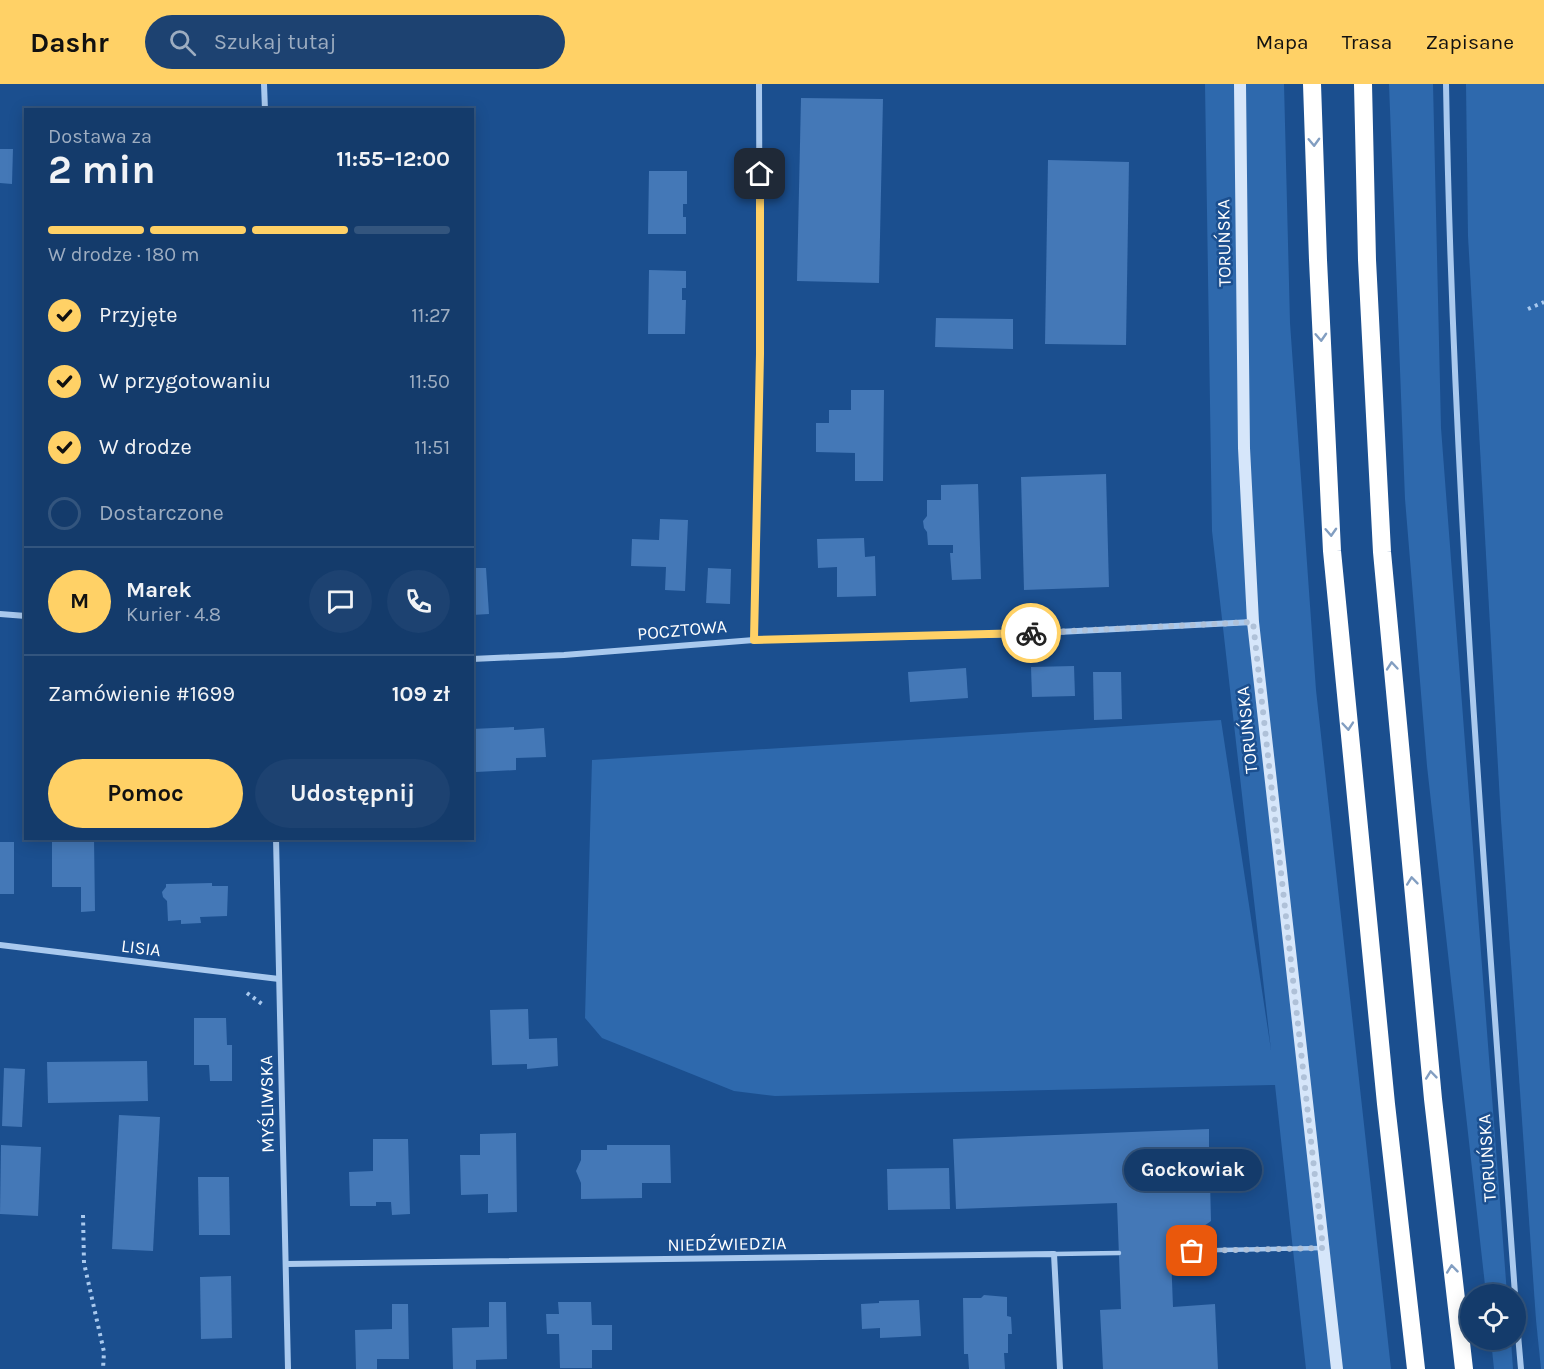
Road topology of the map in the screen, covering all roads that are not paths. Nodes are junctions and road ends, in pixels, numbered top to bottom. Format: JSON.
{"nodes":[{"id":1,"x":264,"y":84,"type":"edge"},
{"id":2,"x":759,"y":84,"type":"edge"},
{"id":3,"x":1240,"y":84,"type":"edge"},
{"id":4,"x":1312,"y":84,"type":"edge"},
{"id":5,"x":1363,"y":84,"type":"edge"},
{"id":6,"x":1446,"y":84,"type":"edge"},
{"id":7,"x":265,"y":108,"type":"edge"},
{"id":8,"x":0,"y":614,"type":"edge"},
{"id":9,"x":24,"y":616,"type":"edge"},
{"id":10,"x":1253,"y":622,"type":"junction"},
{"id":11,"x":754,"y":640,"type":"junction"},
{"id":12,"x":474,"y":658,"type":"edge"},
{"id":13,"x":276,"y":840,"type":"edge"},
{"id":14,"x":0,"y":945,"type":"edge"},
{"id":15,"x":279,"y":979,"type":"junction"},
{"id":16,"x":1323,"y":1248,"type":"junction"},
{"id":17,"x":1171,"y":1251,"type":"dead end"},
{"id":18,"x":1119,"y":1253,"type":"dead end"},
{"id":19,"x":1054,"y":1254,"type":"junction"},
{"id":20,"x":286,"y":1264,"type":"junction"},
{"id":21,"x":1514,"y":1284,"type":"edge"},
{"id":22,"x":1519,"y":1350,"type":"edge"},
{"id":23,"x":288,"y":1369,"type":"edge"},
{"id":24,"x":1060,"y":1369,"type":"edge"},
{"id":25,"x":1337,"y":1369,"type":"edge"},
{"id":26,"x":1416,"y":1369,"type":"edge"},
{"id":27,"x":1464,"y":1369,"type":"edge"},
{"id":28,"x":1521,"y":1369,"type":"edge"}],
"edges":[{"from":1,"to":7,"type":"street"},
{"from":2,"to":11,"type":"street"},
{"from":3,"to":10,"type":"street","name":"TORUŃSKA"},
{"from":4,"to":26,"type":"highway","one_way":true},
{"from":27,"to":5,"type":"highway","one_way":true},
{"from":6,"to":21,"type":"street","name":"TORUŃSKA"},
{"from":8,"to":9,"type":"street"},
{"from":10,"to":11,"type":"street","name":"POCZTOWA"},
{"from":10,"to":16,"type":"street","name":"TORUŃSKA"},
{"from":11,"to":12,"type":"street","name":"POCZTOWA"},
{"from":13,"to":15,"type":"street","name":"MYŚLIWSKA"},
{"from":14,"to":15,"type":"street","name":"LISIA"},
{"from":15,"to":20,"type":"street","name":"MYŚLIWSKA"},
{"from":16,"to":17,"type":"lane"},
{"from":16,"to":25,"type":"street","name":"TORUŃSKA"},
{"from":18,"to":19,"type":"lane"},
{"from":19,"to":20,"type":"street","name":"NIEDŹWIEDZIA"},
{"from":19,"to":24,"type":"street"},
{"from":20,"to":23,"type":"street","name":"MYŚLIWSKA"},
{"from":22,"to":28,"type":"street"}]}
